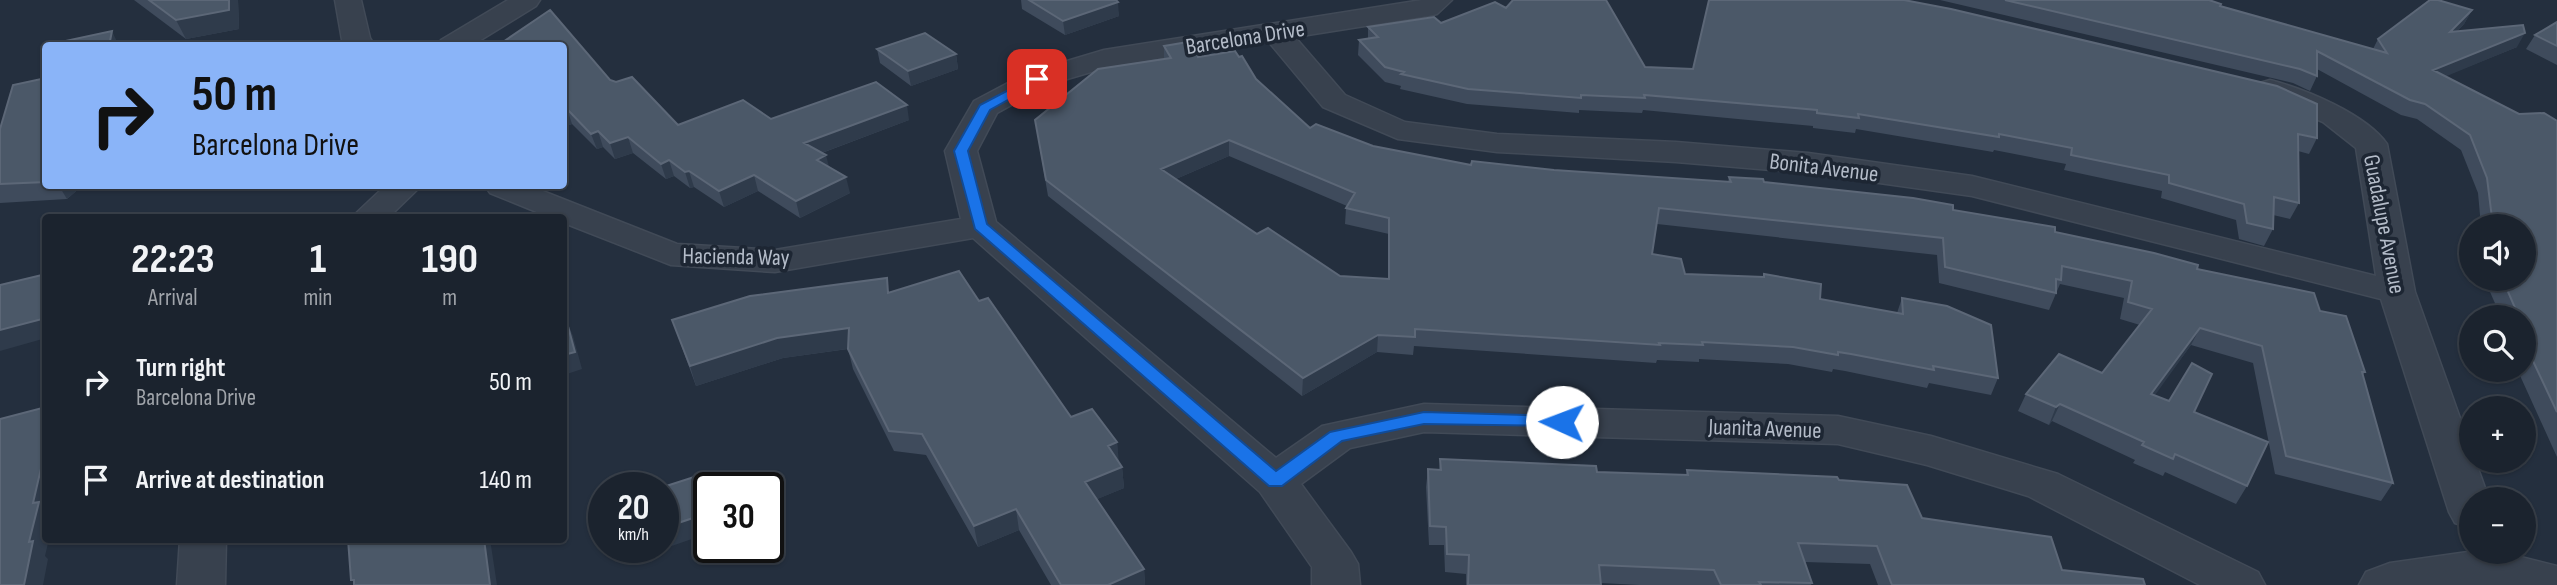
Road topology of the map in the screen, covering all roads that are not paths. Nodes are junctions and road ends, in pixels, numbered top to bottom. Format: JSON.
{"nodes":[{"id":1,"x":348,"y":0,"type":"edge"},
{"id":2,"x":527,"y":0,"type":"edge"},
{"id":3,"x":1439,"y":0,"type":"edge"},
{"id":4,"x":1276,"y":33,"type":"junction"},
{"id":5,"x":357,"y":42,"type":"edge"},
{"id":6,"x":459,"y":42,"type":"edge"},
{"id":7,"x":2241,"y":82,"type":"edge"},
{"id":8,"x":401,"y":189,"type":"edge"},
{"id":9,"x":509,"y":189,"type":"edge"},
{"id":10,"x":372,"y":214,"type":"edge"},
{"id":11,"x":980,"y":226,"type":"junction"},
{"id":12,"x":2397,"y":292,"type":"junction"},
{"id":13,"x":1275,"y":481,"type":"junction"},
{"id":14,"x":2463,"y":487,"type":"edge"},
{"id":15,"x":203,"y":543,"type":"edge"},
{"id":16,"x":2465,"y":564,"type":"edge"},
{"id":17,"x":2501,"y":564,"type":"edge"},
{"id":18,"x":2557,"y":584,"type":"edge"},
{"id":19,"x":201,"y":585,"type":"edge"},
{"id":20,"x":1336,"y":585,"type":"edge"},
{"id":21,"x":2241,"y":585,"type":"edge"},
{"id":22,"x":2383,"y":585,"type":"edge"}],
"edges":[{"from":1,"to":5,"type":"street"},
{"from":2,"to":6,"type":"street"},
{"from":3,"to":4,"type":"street","name":"Barcelona Drive"},
{"from":4,"to":11,"type":"street","name":"Barcelona Drive"},
{"from":4,"to":12,"type":"street","name":"Bonita Avenue"},
{"from":7,"to":12,"type":"street","name":"Guadalupe Avenue"},
{"from":8,"to":10,"type":"street"},
{"from":9,"to":11,"type":"street","name":"Hacienda Way"},
{"from":11,"to":13,"type":"street"},
{"from":12,"to":14,"type":"street","name":"Guadalupe Avenue"},
{"from":13,"to":20,"type":"street"},
{"from":13,"to":21,"type":"street","name":"Juanita Avenue"},
{"from":15,"to":19,"type":"street"},
{"from":16,"to":22,"type":"street"},
{"from":17,"to":18,"type":"street"}]}
